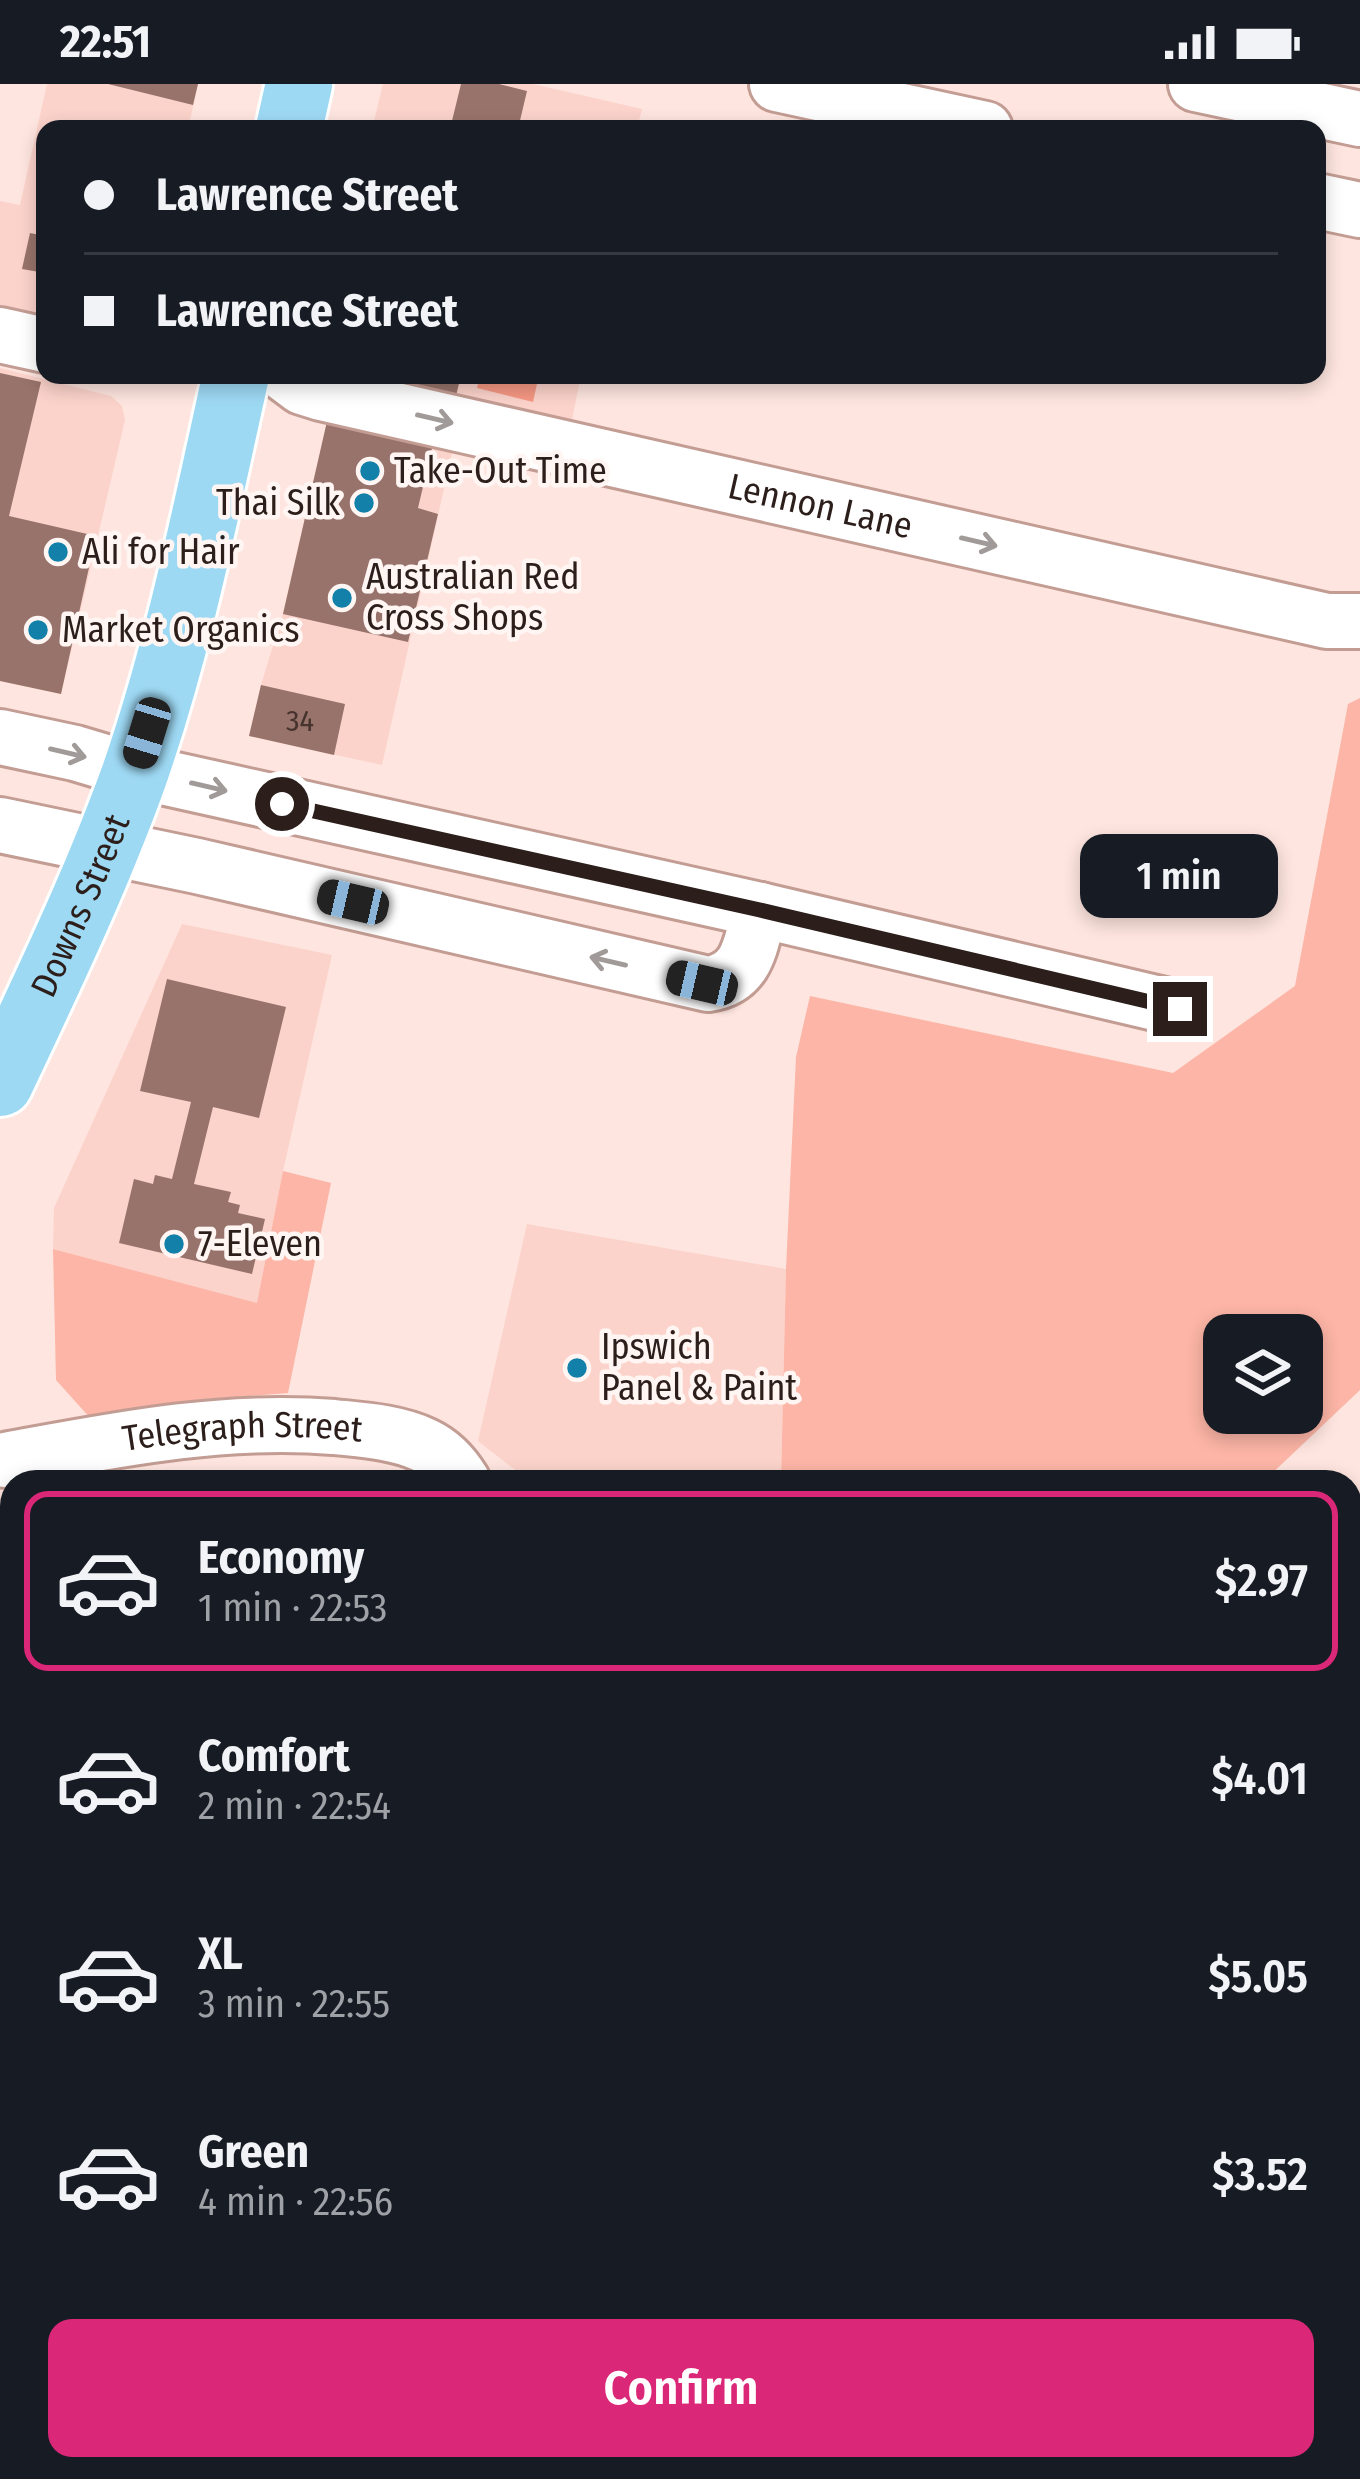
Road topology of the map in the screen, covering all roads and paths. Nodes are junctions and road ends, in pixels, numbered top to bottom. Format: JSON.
{"nodes":[{"id":1,"x":299,"y":84,"type":"edge"},
{"id":2,"x":777,"y":84,"type":"edge"},
{"id":3,"x":1196,"y":84,"type":"edge"},
{"id":4,"x":1360,"y":119,"type":"edge"},
{"id":5,"x":291,"y":120,"type":"edge"},
{"id":6,"x":943,"y":120,"type":"edge"},
{"id":7,"x":1326,"y":203,"type":"edge"},
{"id":8,"x":1360,"y":210,"type":"edge"},
{"id":9,"x":0,"y":335,"type":"edge"},
{"id":10,"x":36,"y":343,"type":"edge"},
{"id":11,"x":238,"y":384,"type":"edge"},
{"id":12,"x":285,"y":384,"type":"edge"},
{"id":13,"x":1360,"y":621,"type":"edge"},
{"id":14,"x":0,"y":737,"type":"edge"},
{"id":15,"x":135,"y":771,"type":"junction"},
{"id":16,"x":282,"y":804,"type":"junction"},
{"id":17,"x":0,"y":825,"type":"edge"},
{"id":18,"x":106,"y":848,"type":"junction"},
{"id":19,"x":266,"y":882,"type":"junction"},
{"id":20,"x":760,"y":910,"type":"junction"},
{"id":21,"x":1180,"y":1009,"type":"dead end"},
{"id":22,"x":0,"y":1083,"type":"edge"},
{"id":23,"x":6,"y":1467,"type":"edge"},
{"id":24,"x":456,"y":1470,"type":"edge"}],
"edges":[{"from":1,"to":5,"type":"main road"},
{"from":2,"to":6,"type":"street"},
{"from":3,"to":4,"type":"street"},
{"from":7,"to":8,"type":"street"},
{"from":9,"to":10,"type":"street"},
{"from":11,"to":15,"type":"main road","name":"Downs Street"},
{"from":12,"to":13,"type":"street","name":"Lennon Lane","one_way":true},
{"from":14,"to":15,"type":"street","one_way":true},
{"from":15,"to":16,"type":"street","one_way":true},
{"from":15,"to":18,"type":"main road","name":"Downs Street"},
{"from":16,"to":19,"type":"street"},
{"from":16,"to":20,"type":"street"},
{"from":17,"to":18,"type":"street"},
{"from":18,"to":19,"type":"street"},
{"from":18,"to":22,"type":"main road","name":"Downs Street"},
{"from":20,"to":19,"type":"street","one_way":true},
{"from":20,"to":21,"type":"street"},
{"from":23,"to":24,"type":"street","name":"Telegraph Street"}]}
